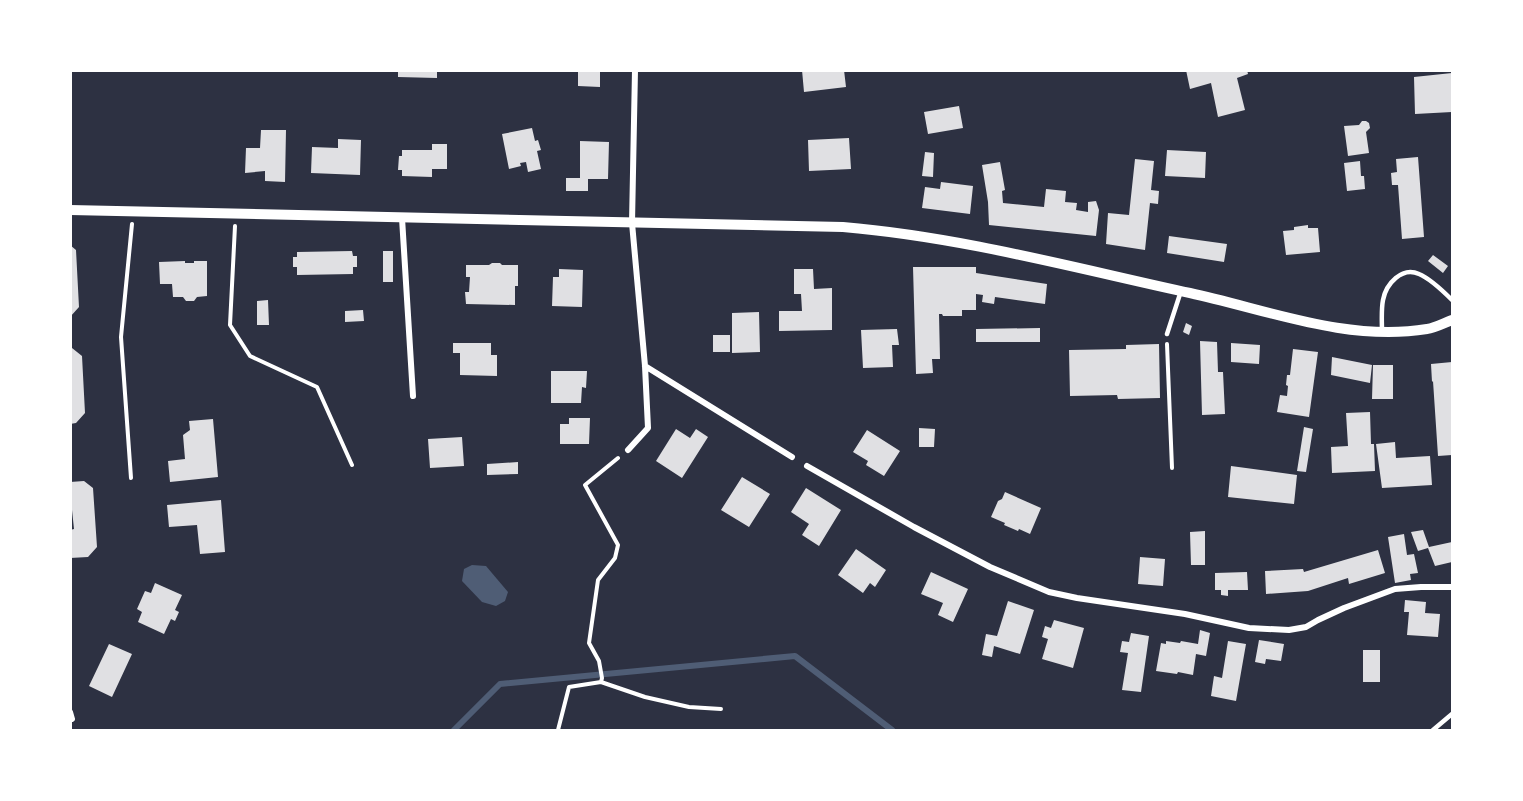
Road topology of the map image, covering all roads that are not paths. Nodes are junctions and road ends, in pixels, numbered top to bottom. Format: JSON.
{"nodes":[{"id":1,"x":635,"y":70,"type":"edge"},
{"id":2,"x":70,"y":210,"type":"edge"},
{"id":3,"x":402,"y":218,"type":"junction"},
{"id":4,"x":632,"y":223,"type":"junction"},
{"id":5,"x":1181,"y":291,"type":"junction"},
{"id":6,"x":1452,"y":300,"type":"edge"},
{"id":7,"x":1452,"y":320,"type":"edge"},
{"id":8,"x":1382,"y":332,"type":"junction"},
{"id":9,"x":1167,"y":334,"type":"road end"},
{"id":10,"x":645,"y":366,"type":"junction"},
{"id":11,"x":413,"y":396,"type":"dead end"},
{"id":12,"x":628,"y":450,"type":"road end"},
{"id":13,"x":792,"y":457,"type":"dead end"},
{"id":14,"x":807,"y":466,"type":"dead end"},
{"id":15,"x":1452,"y":587,"type":"edge"},
{"id":16,"x":1452,"y":714,"type":"edge"},
{"id":17,"x":1433,"y":730,"type":"edge"}],
"edges":[{"from":1,"to":4,"type":"street"},
{"from":2,"to":3,"type":"street"},
{"from":3,"to":4,"type":"street"},
{"from":3,"to":11,"type":"street"},
{"from":4,"to":5,"type":"street"},
{"from":4,"to":10,"type":"street"},
{"from":5,"to":8,"type":"street"},
{"from":5,"to":9,"type":"lane"},
{"from":6,"to":8,"type":"lane"},
{"from":7,"to":8,"type":"street"},
{"from":10,"to":12,"type":"street"},
{"from":10,"to":13,"type":"street"},
{"from":14,"to":15,"type":"street"},
{"from":16,"to":17,"type":"lane"}]}
